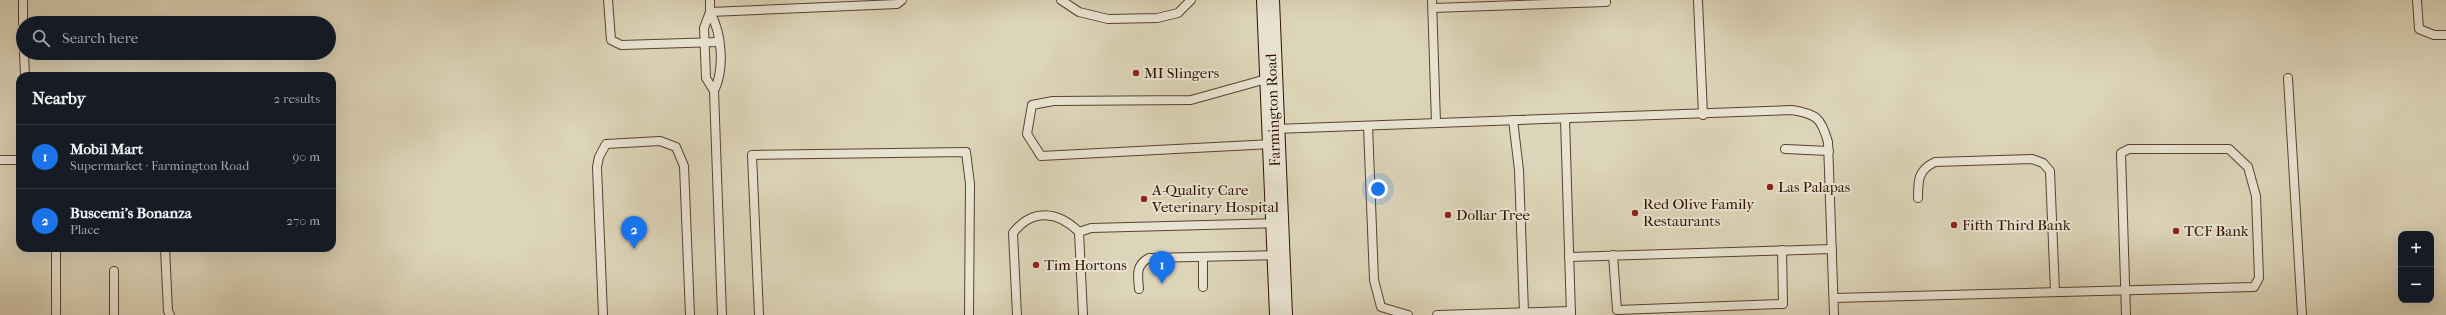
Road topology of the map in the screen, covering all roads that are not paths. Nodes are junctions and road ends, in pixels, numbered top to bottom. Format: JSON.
{"nodes":[{"id":1,"x":23,"y":0,"type":"edge"},
{"id":2,"x":608,"y":0,"type":"edge"},
{"id":3,"x":710,"y":0,"type":"edge"},
{"id":4,"x":902,"y":0,"type":"edge"},
{"id":5,"x":1060,"y":0,"type":"edge"},
{"id":6,"x":1191,"y":0,"type":"edge"},
{"id":7,"x":1268,"y":0,"type":"edge"},
{"id":8,"x":1698,"y":0,"type":"edge"},
{"id":9,"x":2416,"y":0,"type":"edge"},
{"id":10,"x":1606,"y":2,"type":"dead end"},
{"id":11,"x":824,"y":4,"type":"edge"},
{"id":12,"x":1432,"y":4,"type":"edge"},
{"id":13,"x":710,"y":12,"type":"junction"},
{"id":14,"x":23,"y":16,"type":"edge"},
{"id":15,"x":2446,"y":35,"type":"edge"},
{"id":16,"x":704,"y":42,"type":"junction"},
{"id":17,"x":719,"y":42,"type":"junction"},
{"id":18,"x":24,"y":60,"type":"edge"},
{"id":19,"x":25,"y":72,"type":"edge"},
{"id":20,"x":1271,"y":77,"type":"junction"},
{"id":21,"x":2288,"y":78,"type":"dead end"},
{"id":22,"x":714,"y":91,"type":"junction"},
{"id":23,"x":1703,"y":114,"type":"junction"},
{"id":24,"x":1565,"y":119,"type":"junction"},
{"id":25,"x":1513,"y":120,"type":"junction"},
{"id":26,"x":1436,"y":123,"type":"junction"},
{"id":27,"x":1368,"y":126,"type":"junction"},
{"id":28,"x":1274,"y":137,"type":"junction"},
{"id":29,"x":1785,"y":149,"type":"dead end"},
{"id":30,"x":1829,"y":151,"type":"junction"},
{"id":31,"x":0,"y":160,"type":"edge"},
{"id":32,"x":16,"y":160,"type":"edge"},
{"id":33,"x":1918,"y":198,"type":"dead end"},
{"id":34,"x":1278,"y":223,"type":"junction"},
{"id":35,"x":1079,"y":232,"type":"junction"},
{"id":36,"x":1832,"y":248,"type":"junction"},
{"id":37,"x":1782,"y":250,"type":"junction"},
{"id":38,"x":56,"y":252,"type":"edge"},
{"id":39,"x":165,"y":252,"type":"edge"},
{"id":40,"x":1279,"y":255,"type":"junction"},
{"id":41,"x":1613,"y":256,"type":"junction"},
{"id":42,"x":1203,"y":257,"type":"junction"},
{"id":43,"x":1569,"y":257,"type":"junction"},
{"id":44,"x":114,"y":271,"type":"dead end"},
{"id":45,"x":1203,"y":288,"type":"dead end"},
{"id":46,"x":1139,"y":289,"type":"dead end"},
{"id":47,"x":2126,"y":290,"type":"junction"},
{"id":48,"x":2054,"y":292,"type":"junction"},
{"id":49,"x":1834,"y":298,"type":"junction"},
{"id":50,"x":1524,"y":312,"type":"junction"},
{"id":51,"x":1571,"y":313,"type":"edge"},
{"id":52,"x":56,"y":315,"type":"edge"},
{"id":53,"x":114,"y":315,"type":"edge"},
{"id":54,"x":170,"y":315,"type":"edge"},
{"id":55,"x":603,"y":315,"type":"edge"},
{"id":56,"x":690,"y":315,"type":"edge"},
{"id":57,"x":722,"y":315,"type":"edge"},
{"id":58,"x":759,"y":315,"type":"edge"},
{"id":59,"x":969,"y":315,"type":"edge"},
{"id":60,"x":1017,"y":315,"type":"edge"},
{"id":61,"x":1083,"y":315,"type":"edge"},
{"id":62,"x":1282,"y":315,"type":"edge"},
{"id":63,"x":1408,"y":315,"type":"edge"},
{"id":64,"x":1437,"y":315,"type":"edge"},
{"id":65,"x":1834,"y":315,"type":"edge"},
{"id":66,"x":2126,"y":315,"type":"edge"},
{"id":67,"x":2302,"y":315,"type":"edge"}],
"edges":[{"from":1,"to":14,"type":"lane"},
{"from":2,"to":16,"type":"lane"},
{"from":3,"to":13,"type":"lane"},
{"from":4,"to":11,"type":"lane"},
{"from":5,"to":6,"type":"lane"},
{"from":7,"to":20,"type":"main road","name":"Farmington Road"},
{"from":8,"to":23,"type":"lane"},
{"from":9,"to":15,"type":"lane"},
{"from":10,"to":12,"type":"lane"},
{"from":11,"to":13,"type":"lane"},
{"from":12,"to":26,"type":"lane"},
{"from":13,"to":16,"type":"lane"},
{"from":13,"to":17,"type":"lane"},
{"from":16,"to":17,"type":"lane"},
{"from":16,"to":22,"type":"lane"},
{"from":17,"to":22,"type":"lane"},
{"from":18,"to":19,"type":"lane"},
{"from":20,"to":28,"type":"main road","name":"Farmington Road"},
{"from":20,"to":28,"type":"lane"},
{"from":21,"to":67,"type":"lane"},
{"from":22,"to":57,"type":"lane"},
{"from":23,"to":24,"type":"lane"},
{"from":23,"to":30,"type":"lane"},
{"from":24,"to":25,"type":"lane"},
{"from":24,"to":43,"type":"lane"},
{"from":25,"to":26,"type":"lane"},
{"from":25,"to":50,"type":"lane"},
{"from":26,"to":27,"type":"lane"},
{"from":27,"to":28,"type":"lane"},
{"from":27,"to":63,"type":"lane"},
{"from":28,"to":34,"type":"main road","name":"Farmington Road"},
{"from":29,"to":30,"type":"lane"},
{"from":30,"to":36,"type":"lane"},
{"from":31,"to":32,"type":"lane"},
{"from":33,"to":48,"type":"lane"},
{"from":34,"to":35,"type":"lane"},
{"from":34,"to":40,"type":"main road","name":"Farmington Road"},
{"from":35,"to":60,"type":"lane"},
{"from":35,"to":61,"type":"lane"},
{"from":36,"to":37,"type":"lane"},
{"from":36,"to":49,"type":"lane"},
{"from":37,"to":41,"type":"lane"},
{"from":37,"to":41,"type":"lane"},
{"from":38,"to":52,"type":"lane"},
{"from":39,"to":54,"type":"lane"},
{"from":40,"to":42,"type":"lane"},
{"from":40,"to":62,"type":"main road","name":"Farmington Road"},
{"from":41,"to":43,"type":"lane"},
{"from":42,"to":45,"type":"lane"},
{"from":42,"to":46,"type":"lane"},
{"from":43,"to":51,"type":"lane"},
{"from":44,"to":53,"type":"lane"},
{"from":47,"to":47,"type":"lane"},
{"from":47,"to":48,"type":"lane"},
{"from":47,"to":66,"type":"lane"},
{"from":48,"to":49,"type":"lane"},
{"from":49,"to":65,"type":"lane"},
{"from":50,"to":51,"type":"lane"},
{"from":50,"to":64,"type":"lane"},
{"from":55,"to":56,"type":"lane"},
{"from":58,"to":59,"type":"lane"}]}
